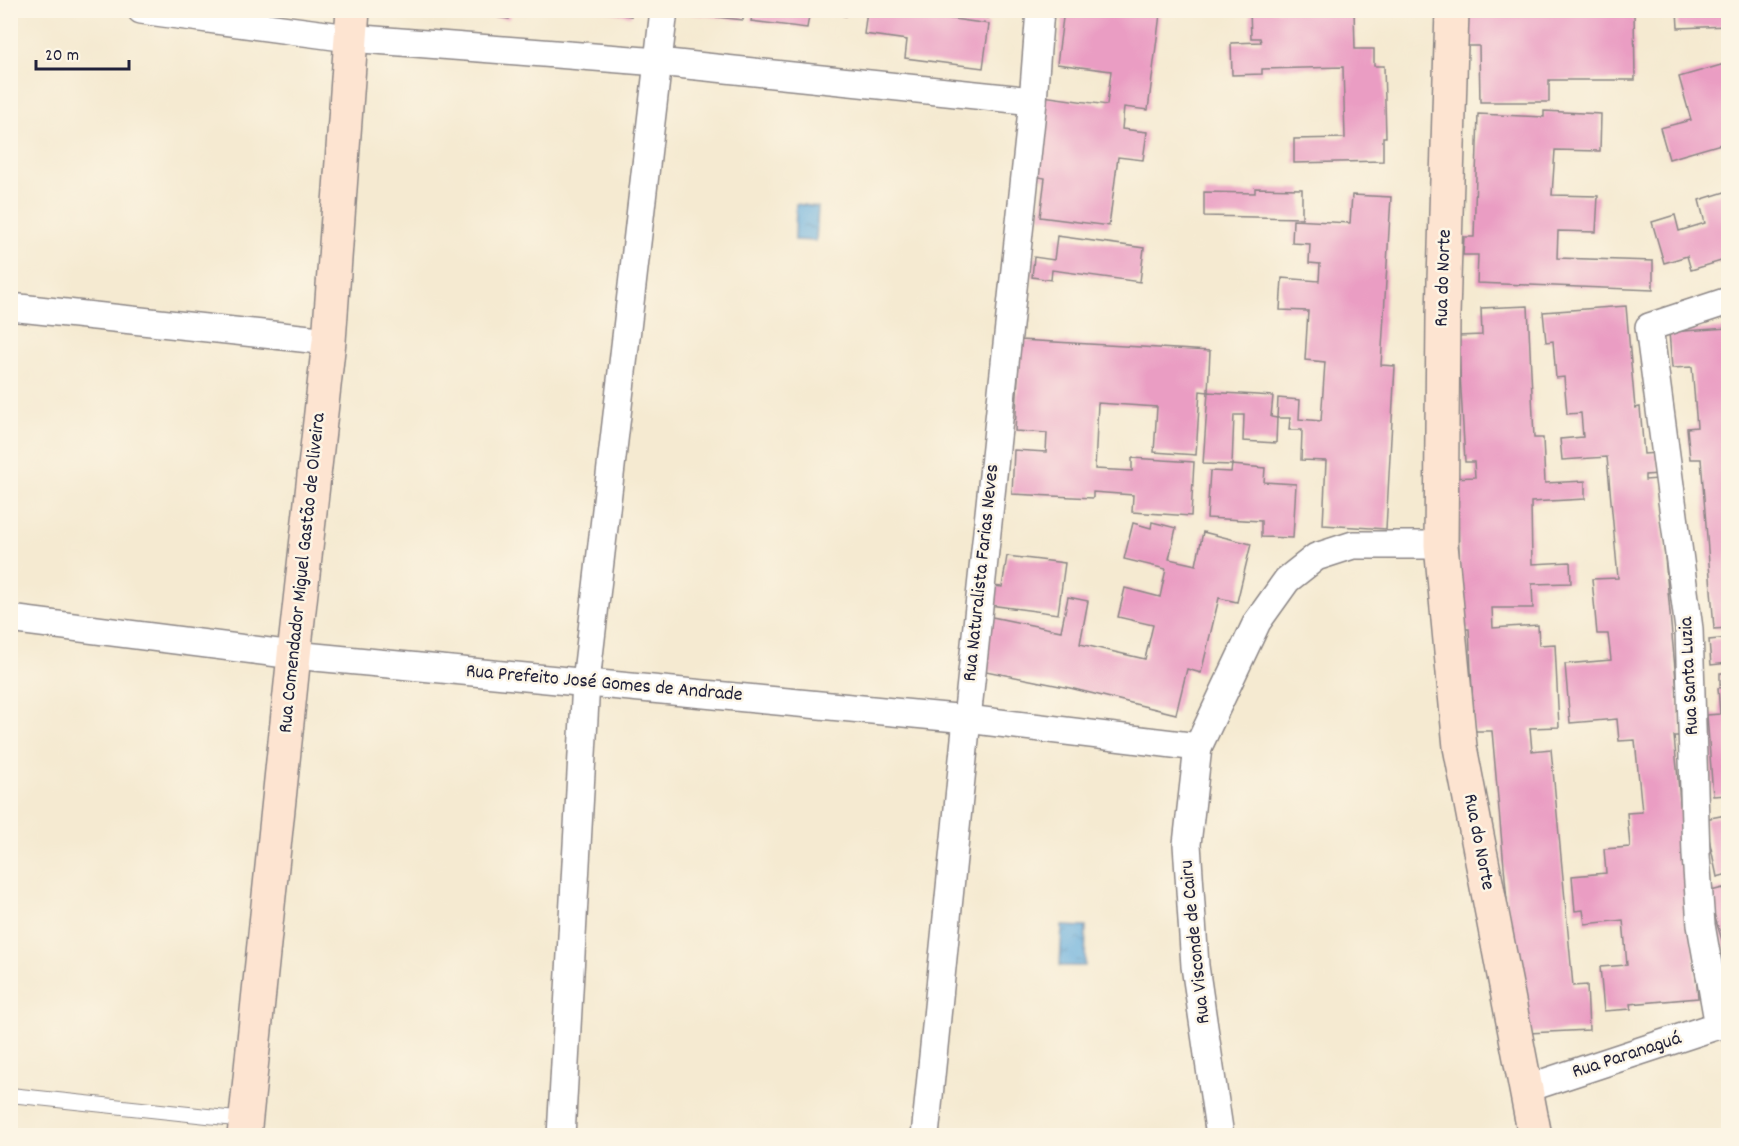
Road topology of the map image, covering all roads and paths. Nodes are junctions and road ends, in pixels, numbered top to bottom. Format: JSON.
{"nodes":[{"id":1,"x":141,"y":10,"type":"edge"},
{"id":2,"x":664,"y":10,"type":"edge"},
{"id":3,"x":1040,"y":10,"type":"edge"},
{"id":4,"x":1452,"y":10,"type":"edge"},
{"id":5,"x":351,"y":24,"type":"edge"},
{"id":6,"x":658,"y":62,"type":"junction"},
{"id":7,"x":1033,"y":101,"type":"junction"},
{"id":8,"x":1728,"y":301,"type":"edge"},
{"id":9,"x":10,"y":307,"type":"edge"},
{"id":10,"x":329,"y":341,"type":"junction"},
{"id":11,"x":1441,"y":545,"type":"junction"},
{"id":12,"x":10,"y":619,"type":"edge"},
{"id":13,"x":294,"y":655,"type":"junction"},
{"id":14,"x":586,"y":682,"type":"junction"},
{"id":15,"x":967,"y":719,"type":"junction"},
{"id":16,"x":1198,"y":747,"type":"junction"},
{"id":17,"x":1724,"y":1024,"type":"edge"},
{"id":18,"x":1525,"y":1089,"type":"junction"},
{"id":19,"x":10,"y":1095,"type":"edge"},
{"id":20,"x":245,"y":1128,"type":"edge"},
{"id":21,"x":561,"y":1136,"type":"edge"},
{"id":22,"x":925,"y":1136,"type":"edge"},
{"id":23,"x":1220,"y":1136,"type":"edge"},
{"id":24,"x":1535,"y":1136,"type":"edge"}],
"edges":[{"from":1,"to":5,"type":"street"},
{"from":2,"to":6,"type":"street"},
{"from":3,"to":7,"type":"street","name":"Rua Naturalista Farias Neves"},
{"from":4,"to":11,"type":"main road","name":"Rua do Norte"},
{"from":5,"to":6,"type":"street"},
{"from":5,"to":10,"type":"main road","name":"Rua Comendador Miguel Gastão de Oliveira"},
{"from":6,"to":7,"type":"street"},
{"from":6,"to":14,"type":"street"},
{"from":7,"to":15,"type":"street","name":"Rua Naturalista Farias Neves"},
{"from":8,"to":17,"type":"street","name":"Rua Santa Luzia"},
{"from":9,"to":10,"type":"street"},
{"from":10,"to":13,"type":"main road","name":"Rua Comendador Miguel Gastão de Oliveira"},
{"from":11,"to":16,"type":"street"},
{"from":11,"to":18,"type":"main road","name":"Rua do Norte"},
{"from":12,"to":13,"type":"street","name":"Rua Prefeito José Gomes de Andrade"},
{"from":13,"to":14,"type":"street","name":"Rua Prefeito José Gomes de Andrade"},
{"from":13,"to":20,"type":"main road","name":"Rua Comendador Miguel Gastão de Oliveira"},
{"from":14,"to":15,"type":"street","name":"Rua Prefeito José Gomes de Andrade"},
{"from":14,"to":21,"type":"street"},
{"from":15,"to":16,"type":"street","name":"Rua Prefeito José Gomes de Andrade"},
{"from":15,"to":22,"type":"street","name":"Rua Naturalista Farias Neves"},
{"from":16,"to":23,"type":"street","name":"Rua Visconde de Cairu"},
{"from":17,"to":18,"type":"street","name":"Rua Paranaguá"},
{"from":18,"to":24,"type":"main road","name":"Rua do Norte"},
{"from":19,"to":20,"type":"lane"}]}
